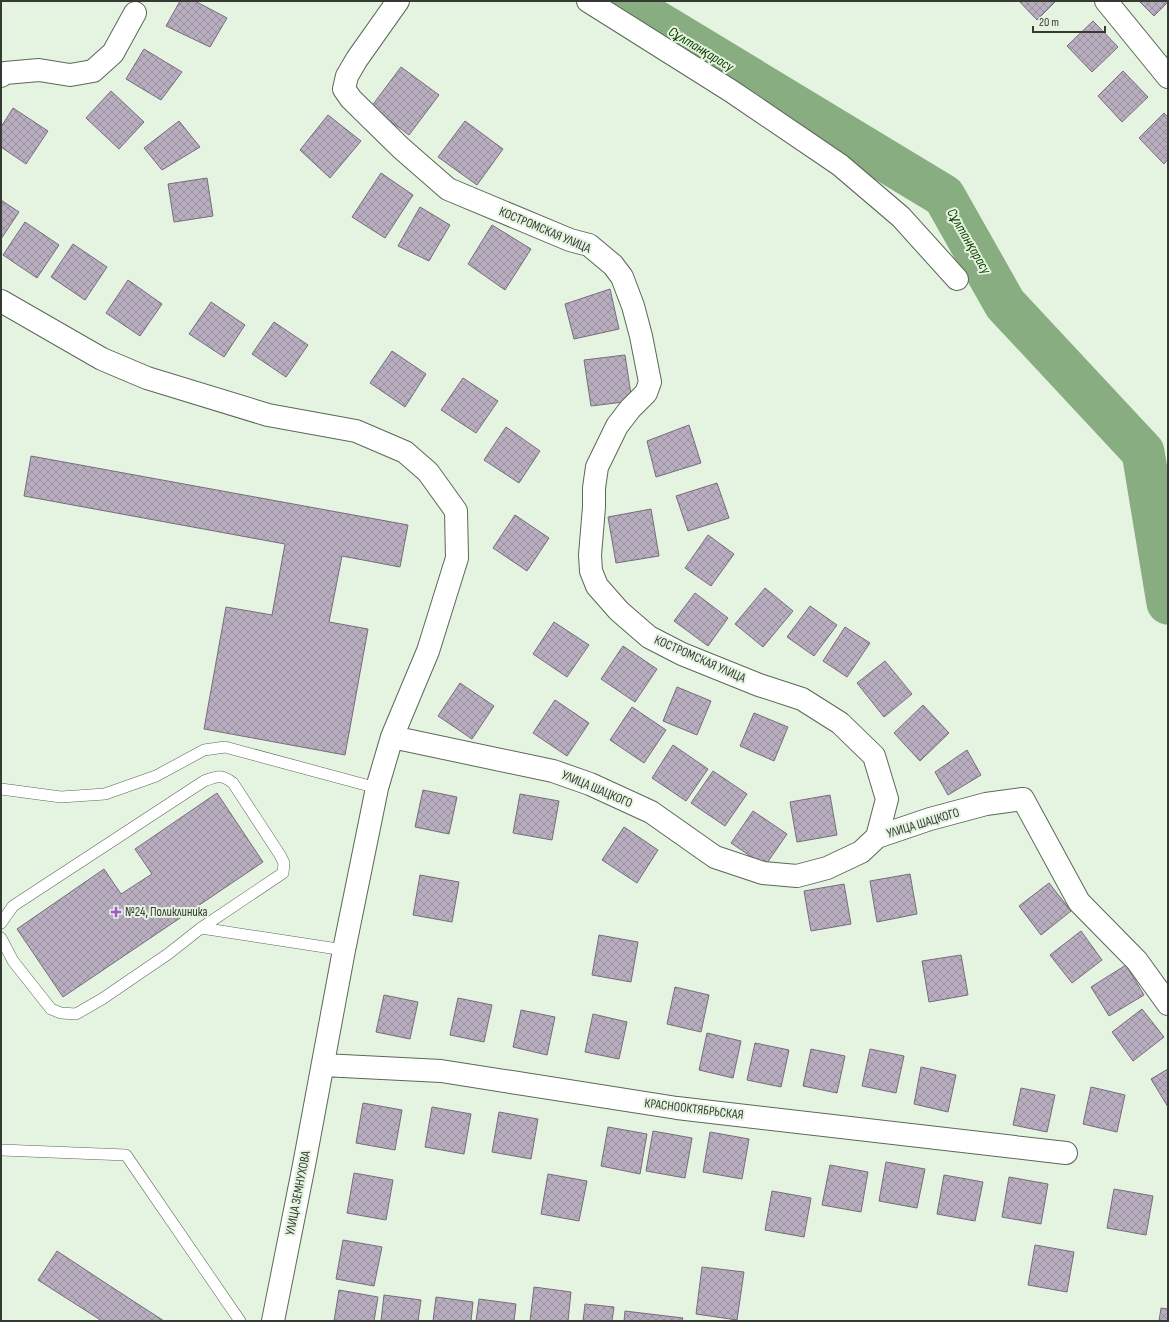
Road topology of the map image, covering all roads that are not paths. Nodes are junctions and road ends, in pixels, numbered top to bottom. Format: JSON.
{"nodes":[{"id":1,"x":398,"y":1,"type":"edge"},
{"id":2,"x":588,"y":1,"type":"edge"},
{"id":3,"x":1106,"y":1,"type":"edge"},
{"id":4,"x":135,"y":13,"type":"dead end"},
{"id":5,"x":1,"y":76,"type":"edge"},
{"id":6,"x":1168,"y":77,"type":"edge"},
{"id":7,"x":957,"y":279,"type":"dead end"},
{"id":8,"x":1,"y":301,"type":"edge"},
{"id":9,"x":392,"y":737,"type":"junction"},
{"id":10,"x":378,"y":788,"type":"junction"},
{"id":11,"x":1,"y":789,"type":"edge"},
{"id":12,"x":877,"y":837,"type":"junction"},
{"id":13,"x":1,"y":923,"type":"edge"},
{"id":14,"x":201,"y":928,"type":"junction"},
{"id":15,"x":1,"y":938,"type":"edge"},
{"id":16,"x":344,"y":950,"type":"junction"},
{"id":17,"x":1168,"y":1004,"type":"edge"},
{"id":18,"x":323,"y":1065,"type":"junction"},
{"id":19,"x":1,"y":1150,"type":"edge"},
{"id":20,"x":1066,"y":1153,"type":"dead end"},
{"id":21,"x":240,"y":1321,"type":"edge"},
{"id":22,"x":274,"y":1321,"type":"edge"}],
"edges":[{"from":1,"to":12,"type":"street","name":"КОСТРОМСКАЯ УЛИЦА"},
{"from":2,"to":7,"type":"street"},
{"from":3,"to":6,"type":"street"},
{"from":4,"to":5,"type":"street"},
{"from":8,"to":9,"type":"street","name":"УЛИЦА ЗЕМНУХОВА"},
{"from":9,"to":10,"type":"street","name":"УЛИЦА ЗЕМНУХОВА"},
{"from":9,"to":12,"type":"street","name":"УЛИЦА ШАЦКОГО"},
{"from":10,"to":11,"type":"lane"},
{"from":10,"to":16,"type":"street","name":"УЛИЦА ЗЕМНУХОВА"},
{"from":12,"to":17,"type":"street","name":"УЛИЦА ШАЦКОГО"},
{"from":13,"to":14,"type":"lane"},
{"from":14,"to":15,"type":"lane"},
{"from":14,"to":16,"type":"lane"},
{"from":16,"to":18,"type":"street","name":"УЛИЦА ЗЕМНУХОВА"},
{"from":18,"to":20,"type":"street","name":"КРАСНООКТЯБРЬСКАЯ"},
{"from":18,"to":22,"type":"street","name":"УЛИЦА ЗЕМНУХОВА"},
{"from":19,"to":21,"type":"lane"}]}
